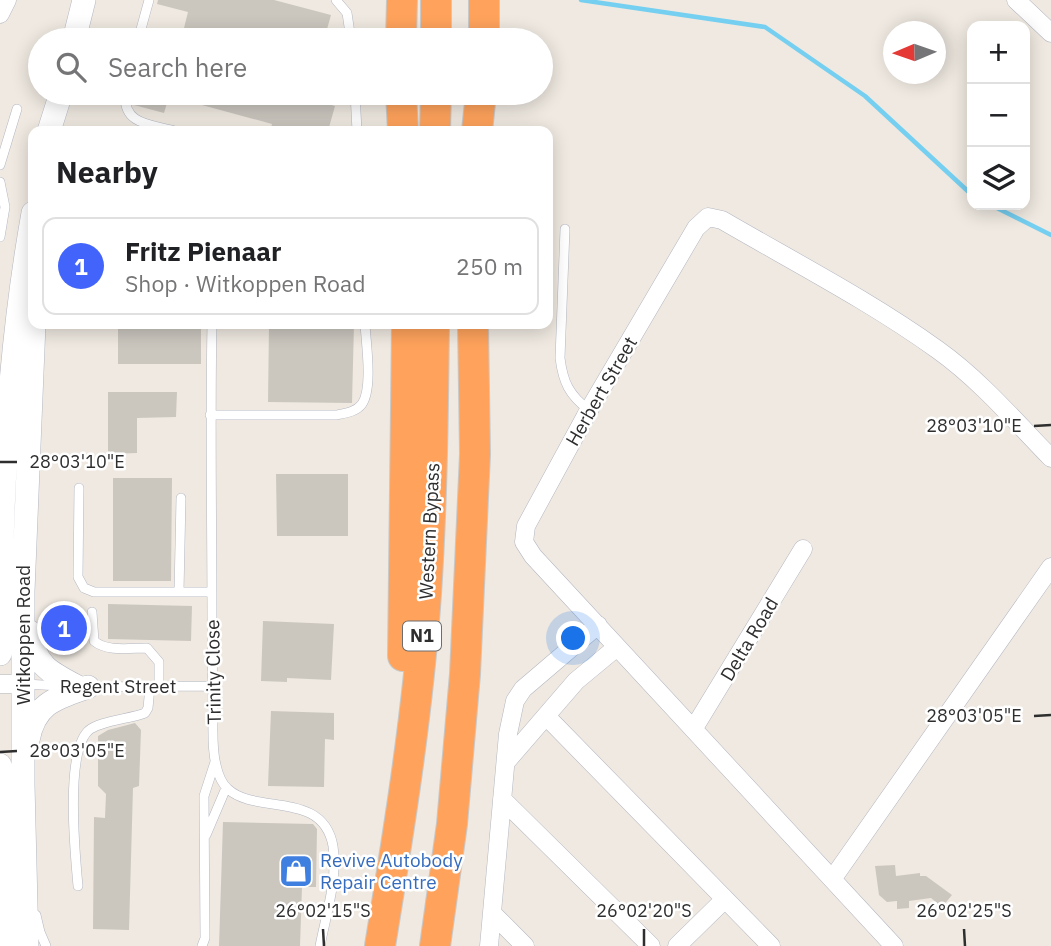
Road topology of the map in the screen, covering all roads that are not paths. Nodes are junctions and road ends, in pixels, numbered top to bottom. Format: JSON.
{"nodes":[{"id":1,"x":7,"y":0,"type":"edge"},
{"id":2,"x":85,"y":0,"type":"edge"},
{"id":3,"x":149,"y":0,"type":"edge"},
{"id":4,"x":336,"y":0,"type":"edge"},
{"id":5,"x":402,"y":0,"type":"edge"},
{"id":6,"x":436,"y":0,"type":"edge"},
{"id":7,"x":469,"y":0,"type":"edge"},
{"id":8,"x":484,"y":0,"type":"edge"},
{"id":9,"x":1016,"y":0,"type":"edge"},
{"id":10,"x":0,"y":15,"type":"edge"},
{"id":11,"x":77,"y":28,"type":"edge"},
{"id":12,"x":141,"y":28,"type":"edge"},
{"id":13,"x":349,"y":28,"type":"edge"},
{"id":14,"x":401,"y":28,"type":"edge"},
{"id":15,"x":436,"y":28,"type":"edge"},
{"id":16,"x":469,"y":28,"type":"edge"},
{"id":17,"x":484,"y":28,"type":"edge"},
{"id":18,"x":1050,"y":28,"type":"edge"},
{"id":19,"x":56,"y":105,"type":"edge"},
{"id":20,"x":61,"y":105,"type":"edge"},
{"id":21,"x":126,"y":105,"type":"edge"},
{"id":22,"x":356,"y":105,"type":"edge"},
{"id":23,"x":402,"y":105,"type":"edge"},
{"id":24,"x":436,"y":105,"type":"edge"},
{"id":25,"x":470,"y":105,"type":"edge"},
{"id":26,"x":480,"y":105,"type":"edge"},
{"id":27,"x":17,"y":109,"type":"dead end"},
{"id":28,"x":50,"y":126,"type":"edge"},
{"id":29,"x":59,"y":126,"type":"edge"},
{"id":30,"x":155,"y":126,"type":"edge"},
{"id":31,"x":357,"y":126,"type":"edge"},
{"id":32,"x":403,"y":126,"type":"edge"},
{"id":33,"x":435,"y":126,"type":"edge"},
{"id":34,"x":471,"y":126,"type":"edge"},
{"id":35,"x":478,"y":126,"type":"edge"},
{"id":36,"x":0,"y":166,"type":"edge"},
{"id":37,"x":0,"y":182,"type":"edge"},
{"id":38,"x":565,"y":229,"type":"dead end"},
{"id":39,"x":0,"y":237,"type":"edge"},
{"id":40,"x":28,"y":247,"type":"edge"},
{"id":41,"x":34,"y":329,"type":"edge"},
{"id":42,"x":212,"y":329,"type":"edge"},
{"id":43,"x":365,"y":329,"type":"edge"},
{"id":44,"x":407,"y":329,"type":"edge"},
{"id":45,"x":434,"y":329,"type":"edge"},
{"id":46,"x":473,"y":329,"type":"edge"},
{"id":47,"x":589,"y":410,"type":"junction"},
{"id":48,"x":210,"y":415,"type":"junction"},
{"id":49,"x":1051,"y":458,"type":"edge"},
{"id":50,"x":79,"y":488,"type":"dead end"},
{"id":51,"x":181,"y":498,"type":"dead end"},
{"id":52,"x":803,"y":549,"type":"dead end"},
{"id":53,"x":1051,"y":567,"type":"edge"},
{"id":54,"x":23,"y":592,"type":"junction"},
{"id":55,"x":178,"y":592,"type":"junction"},
{"id":56,"x":212,"y":592,"type":"junction"},
{"id":57,"x":0,"y":603,"type":"edge"},
{"id":58,"x":92,"y":612,"type":"dead end"},
{"id":59,"x":598,"y":625,"type":"junction"},
{"id":60,"x":617,"y":647,"type":"junction"},
{"id":61,"x":0,"y":654,"type":"edge"},
{"id":62,"x":0,"y":684,"type":"edge"},
{"id":63,"x":23,"y":684,"type":"junction"},
{"id":64,"x":212,"y":686,"type":"junction"},
{"id":65,"x":82,"y":687,"type":"junction"},
{"id":66,"x":154,"y":687,"type":"junction"},
{"id":67,"x":546,"y":716,"type":"junction"},
{"id":68,"x":694,"y":728,"type":"junction"},
{"id":69,"x":215,"y":762,"type":"junction"},
{"id":70,"x":506,"y":762,"type":"junction"},
{"id":71,"x":0,"y":765,"type":"edge"},
{"id":72,"x":404,"y":782,"type":"junction"},
{"id":73,"x":23,"y":785,"type":"junction"},
{"id":74,"x":226,"y":788,"type":"junction"},
{"id":75,"x":502,"y":799,"type":"junction"},
{"id":76,"x":24,"y":834,"type":"junction"},
{"id":77,"x":204,"y":839,"type":"junction"},
{"id":78,"x":832,"y":878,"type":"junction"},
{"id":79,"x":78,"y":886,"type":"dead end"},
{"id":80,"x":724,"y":899,"type":"junction"},
{"id":81,"x":493,"y":915,"type":"junction"},
{"id":82,"x":8,"y":946,"type":"edge"},
{"id":83,"x":27,"y":946,"type":"edge"},
{"id":84,"x":46,"y":946,"type":"edge"},
{"id":85,"x":202,"y":946,"type":"edge"},
{"id":86,"x":320,"y":946,"type":"edge"},
{"id":87,"x":380,"y":946,"type":"edge"},
{"id":88,"x":435,"y":946,"type":"edge"},
{"id":89,"x":489,"y":946,"type":"edge"},
{"id":90,"x":524,"y":946,"type":"edge"},
{"id":91,"x":651,"y":946,"type":"edge"},
{"id":92,"x":677,"y":946,"type":"edge"},
{"id":93,"x":771,"y":946,"type":"edge"},
{"id":94,"x":894,"y":946,"type":"edge"}],
"edges":[{"from":1,"to":10,"type":"street"},
{"from":2,"to":11,"type":"main road"},
{"from":3,"to":12,"type":"lane"},
{"from":4,"to":13,"type":"lane"},
{"from":5,"to":14,"type":"highway"},
{"from":6,"to":15,"type":"highway"},
{"from":7,"to":16,"type":"highway"},
{"from":8,"to":17,"type":"highway"},
{"from":9,"to":18,"type":"street"},
{"from":19,"to":28,"type":"main road"},
{"from":20,"to":29,"type":"main road"},
{"from":21,"to":30,"type":"lane"},
{"from":22,"to":31,"type":"lane"},
{"from":23,"to":32,"type":"highway"},
{"from":24,"to":33,"type":"highway"},
{"from":25,"to":34,"type":"highway"},
{"from":26,"to":35,"type":"highway"},
{"from":27,"to":36,"type":"lane"},
{"from":37,"to":39,"type":"lane"},
{"from":38,"to":47,"type":"lane"},
{"from":40,"to":57,"type":"main road","name":"Witkoppen Road"},
{"from":41,"to":54,"type":"main road","name":"Witkoppen Road"},
{"from":42,"to":48,"type":"lane","name":"Trinity Close"},
{"from":43,"to":48,"type":"lane"},
{"from":44,"to":72,"type":"highway"},
{"from":45,"to":72,"type":"highway","name":"Western Bypass","number":"N1"},
{"from":46,"to":88,"type":"highway","number":"N1"},
{"from":47,"to":49,"type":"street","name":"Herbert Street"},
{"from":47,"to":59,"type":"street","name":"Herbert Street"},
{"from":48,"to":56,"type":"lane","name":"Trinity Close"},
{"from":50,"to":55,"type":"lane"},
{"from":51,"to":55,"type":"lane"},
{"from":52,"to":68,"type":"street","name":"Delta Road"},
{"from":53,"to":78,"type":"street"},
{"from":54,"to":63,"type":"main road","name":"Witkoppen Road"},
{"from":54,"to":65,"type":"main road"},
{"from":55,"to":56,"type":"lane"},
{"from":56,"to":64,"type":"lane","name":"Trinity Close"},
{"from":57,"to":61,"type":"main road","name":"Witkoppen Road"},
{"from":58,"to":66,"type":"lane"},
{"from":59,"to":60,"type":"street","name":"Herbert Street"},
{"from":59,"to":70,"type":"street"},
{"from":60,"to":67,"type":"street"},
{"from":60,"to":68,"type":"street","name":"Herbert Street"},
{"from":62,"to":63,"type":"street"},
{"from":63,"to":65,"type":"lane","name":"Regent Street"},
{"from":63,"to":73,"type":"main road","name":"Witkoppen Road"},
{"from":64,"to":66,"type":"lane","name":"Regent Street"},
{"from":64,"to":69,"type":"lane","name":"Trinity Close"},
{"from":65,"to":66,"type":"lane","name":"Regent Street"},
{"from":65,"to":73,"type":"main road"},
{"from":66,"to":79,"type":"lane"},
{"from":67,"to":70,"type":"street"},
{"from":67,"to":80,"type":"street"},
{"from":68,"to":78,"type":"street","name":"Herbert Street"},
{"from":69,"to":74,"type":"lane","name":"Trinity Close"},
{"from":69,"to":77,"type":"lane"},
{"from":70,"to":75,"type":"street"},
{"from":71,"to":82,"type":"main road"},
{"from":72,"to":87,"type":"highway","name":"Western Bypass","number":"N1"},
{"from":73,"to":76,"type":"main road","name":"Witkoppen Road"},
{"from":74,"to":77,"type":"lane"},
{"from":74,"to":86,"type":"lane"},
{"from":75,"to":81,"type":"street"},
{"from":75,"to":91,"type":"street"},
{"from":76,"to":83,"type":"main road","name":"Witkoppen Road"},
{"from":76,"to":84,"type":"lane"},
{"from":77,"to":85,"type":"lane"},
{"from":78,"to":94,"type":"street","name":"Herbert Street"},
{"from":80,"to":92,"type":"street"},
{"from":80,"to":93,"type":"street"},
{"from":81,"to":89,"type":"street"},
{"from":81,"to":90,"type":"street"}]}
